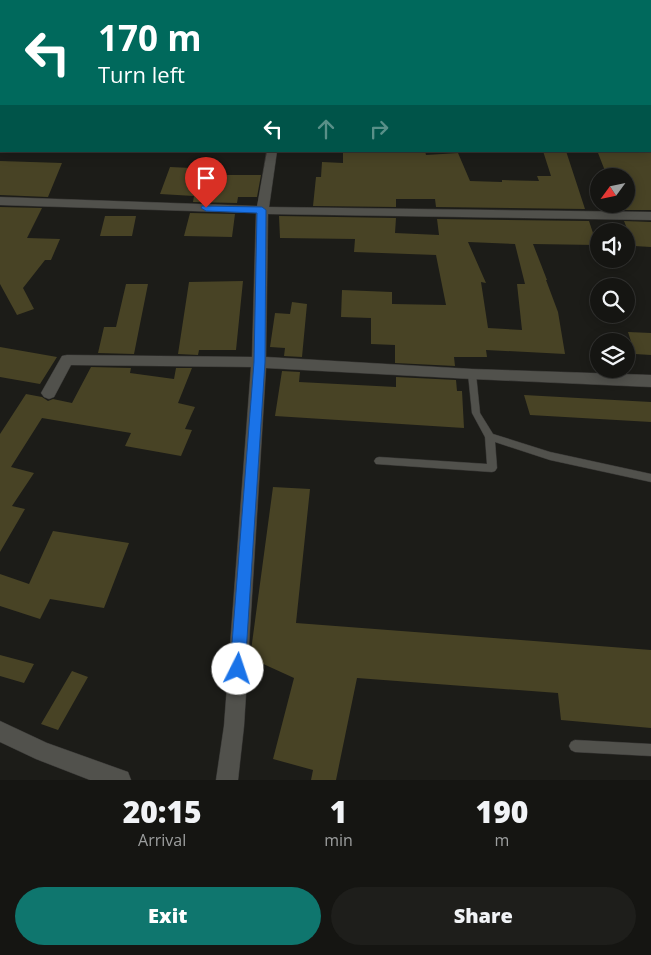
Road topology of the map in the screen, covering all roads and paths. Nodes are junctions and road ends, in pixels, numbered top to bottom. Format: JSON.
{"nodes":[{"id":1,"x":272,"y":152,"type":"edge"},
{"id":2,"x":0,"y":201,"type":"edge"},
{"id":3,"x":262,"y":210,"type":"junction"},
{"id":4,"x":651,"y":216,"type":"edge"},
{"id":5,"x":259,"y":362,"type":"junction"},
{"id":6,"x":472,"y":374,"type":"junction"},
{"id":7,"x":651,"y":381,"type":"edge"},
{"id":8,"x":49,"y":393,"type":"dead end"},
{"id":9,"x":490,"y":437,"type":"junction"},
{"id":10,"x":380,"y":461,"type":"dead end"},
{"id":11,"x":651,"y":478,"type":"edge"},
{"id":12,"x":0,"y":731,"type":"edge"},
{"id":13,"x":575,"y":746,"type":"dead end"},
{"id":14,"x":651,"y":750,"type":"edge"},
{"id":15,"x":120,"y":780,"type":"edge"},
{"id":16,"x":227,"y":780,"type":"edge"}],
"edges":[{"from":1,"to":3,"type":"street"},
{"from":2,"to":3,"type":"street"},
{"from":3,"to":4,"type":"street"},
{"from":3,"to":5,"type":"street"},
{"from":5,"to":6,"type":"street"},
{"from":5,"to":8,"type":"street"},
{"from":5,"to":16,"type":"street"},
{"from":6,"to":7,"type":"street"},
{"from":6,"to":9,"type":"lane"},
{"from":9,"to":10,"type":"lane"},
{"from":9,"to":11,"type":"lane"},
{"from":12,"to":15,"type":"street"},
{"from":13,"to":14,"type":"lane"}]}
